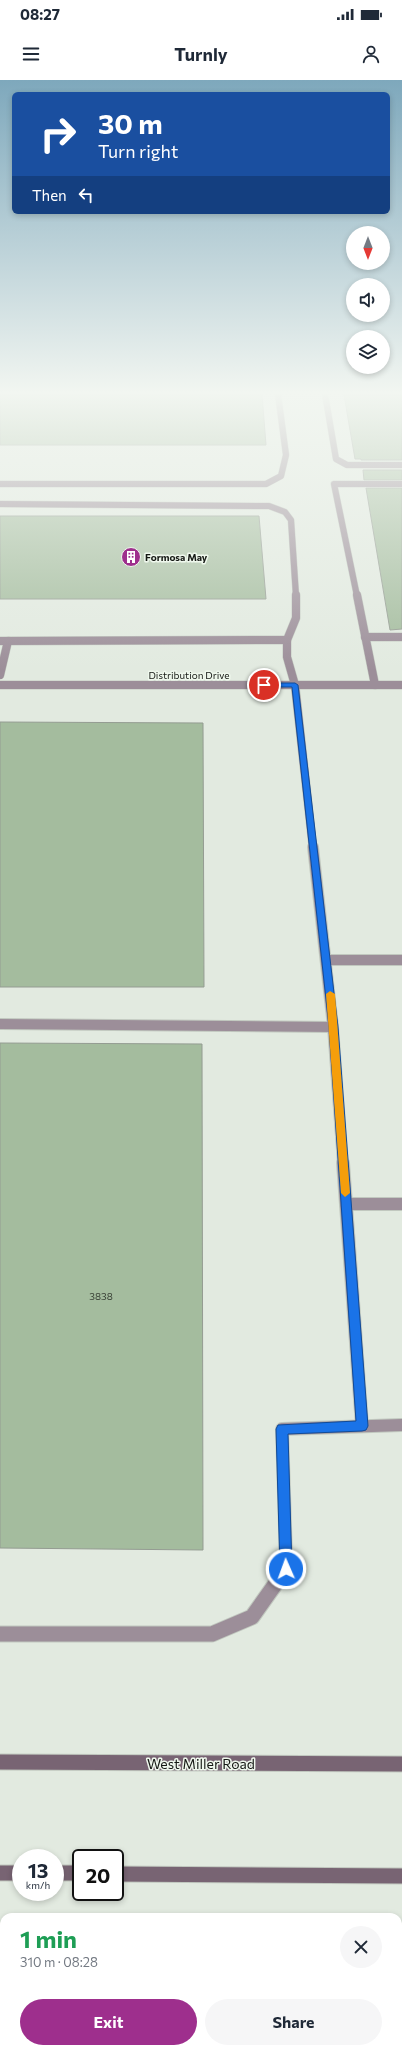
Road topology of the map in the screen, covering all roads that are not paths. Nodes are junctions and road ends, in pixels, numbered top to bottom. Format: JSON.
{"nodes":[{"id":1,"x":334,"y":486,"type":"edge"},
{"id":2,"x":0,"y":504,"type":"edge"},
{"id":3,"x":365,"y":637,"type":"junction"},
{"id":4,"x":402,"y":637,"type":"edge"},
{"id":5,"x":287,"y":640,"type":"junction"},
{"id":6,"x":4,"y":641,"type":"edge"},
{"id":7,"x":0,"y":675,"type":"edge"},
{"id":8,"x":0,"y":685,"type":"edge"},
{"id":9,"x":295,"y":685,"type":"junction"},
{"id":10,"x":375,"y":685,"type":"junction"},
{"id":11,"x":402,"y":685,"type":"edge"},
{"id":12,"x":327,"y":960,"type":"junction"},
{"id":13,"x":402,"y":960,"type":"edge"},
{"id":14,"x":0,"y":1024,"type":"edge"},
{"id":15,"x":333,"y":1027,"type":"junction"},
{"id":16,"x":346,"y":1204,"type":"junction"},
{"id":17,"x":402,"y":1204,"type":"edge"},
{"id":18,"x":402,"y":1425,"type":"edge"},
{"id":19,"x":362,"y":1426,"type":"junction"},
{"id":20,"x":0,"y":1634,"type":"edge"},
{"id":21,"x":0,"y":1762,"type":"edge"},
{"id":22,"x":402,"y":1764,"type":"edge"},
{"id":23,"x":0,"y":1873,"type":"edge"},
{"id":24,"x":12,"y":1873,"type":"edge"},
{"id":25,"x":124,"y":1874,"type":"edge"},
{"id":26,"x":402,"y":1876,"type":"edge"}],
"edges":[{"from":1,"to":3,"type":"street"},
{"from":2,"to":5,"type":"street"},
{"from":3,"to":4,"type":"street"},
{"from":3,"to":10,"type":"street"},
{"from":5,"to":6,"type":"street"},
{"from":5,"to":9,"type":"street"},
{"from":6,"to":7,"type":"street"},
{"from":8,"to":9,"type":"street","name":"Distribution Drive"},
{"from":9,"to":10,"type":"street","name":"Distribution Drive"},
{"from":9,"to":12,"type":"street"},
{"from":10,"to":11,"type":"street","name":"Distribution Drive"},
{"from":12,"to":13,"type":"street"},
{"from":12,"to":15,"type":"street"},
{"from":14,"to":15,"type":"street"},
{"from":15,"to":16,"type":"street"},
{"from":16,"to":17,"type":"street"},
{"from":16,"to":19,"type":"street"},
{"from":18,"to":19,"type":"street"},
{"from":19,"to":20,"type":"street"},
{"from":21,"to":22,"type":"main road","name":"West Miller Road"},
{"from":23,"to":24,"type":"main road"},
{"from":25,"to":26,"type":"main road"}]}
